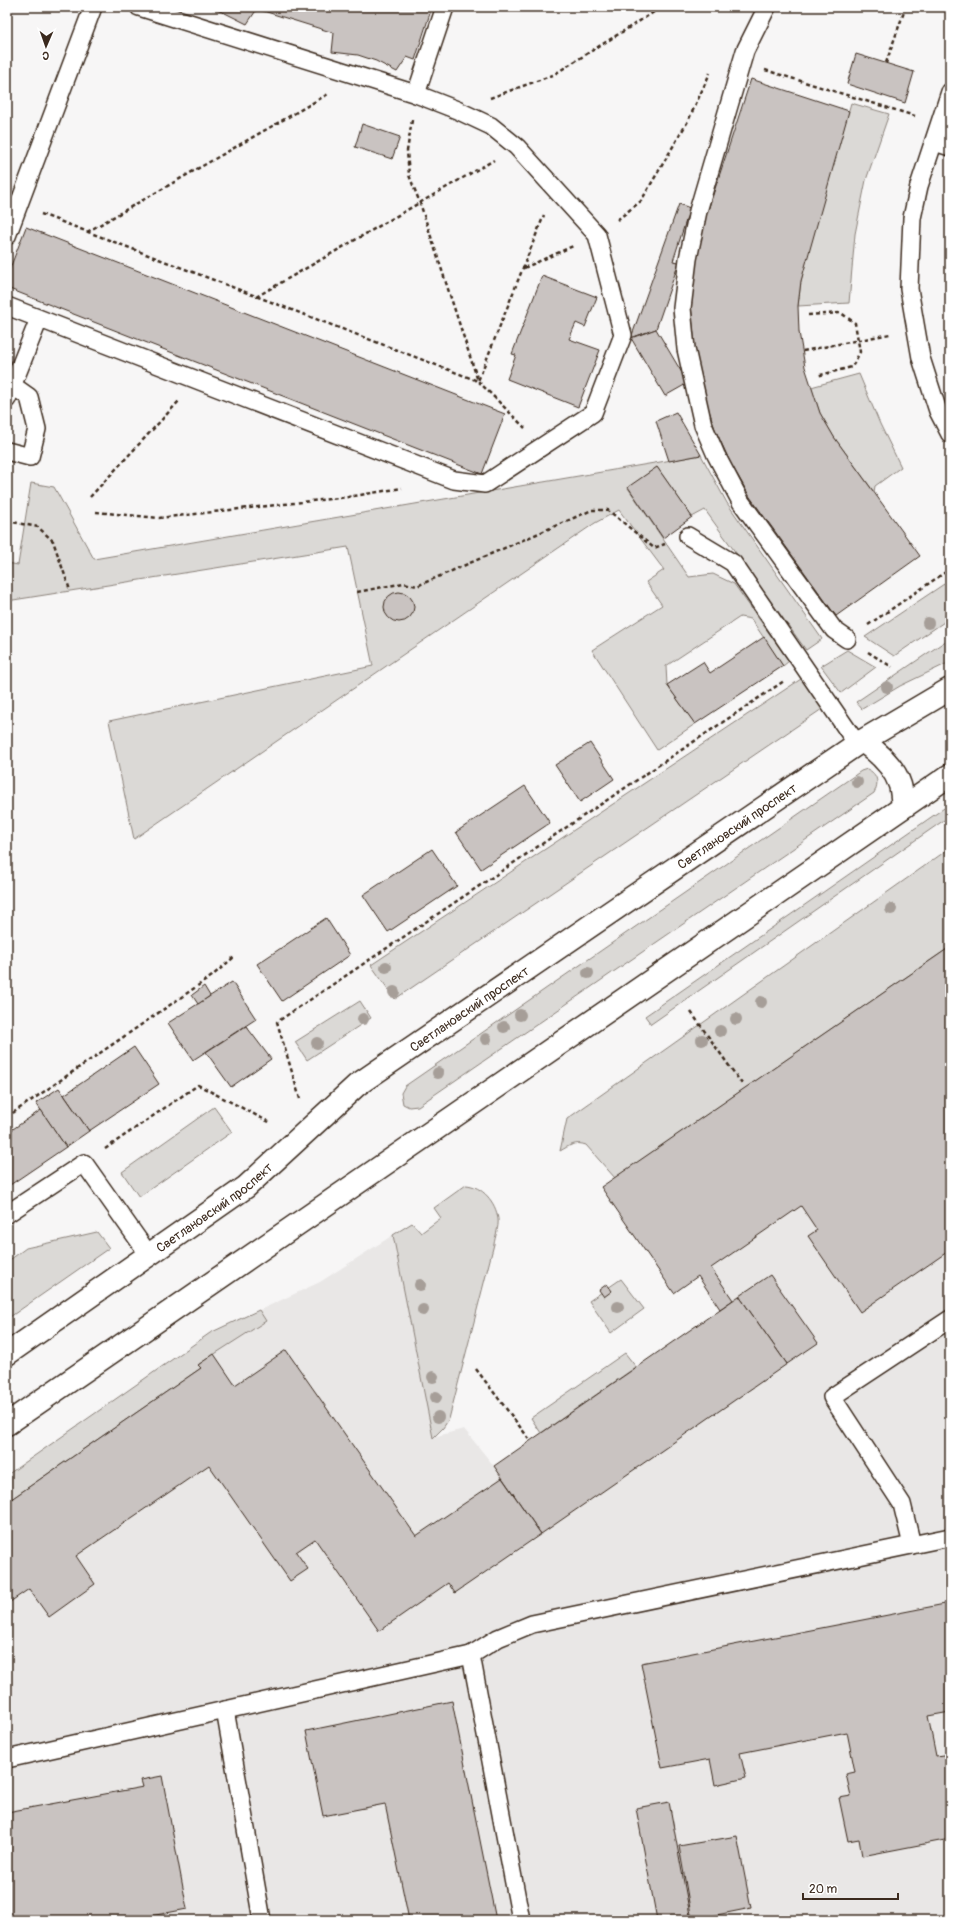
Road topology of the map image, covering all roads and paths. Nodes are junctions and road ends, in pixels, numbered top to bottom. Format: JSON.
{"nodes":[{"id":1,"x":93,"y":7,"type":"edge"},
{"id":2,"x":139,"y":7,"type":"edge"},
{"id":3,"x":445,"y":7,"type":"edge"},
{"id":4,"x":662,"y":7,"type":"edge"},
{"id":5,"x":767,"y":7,"type":"edge"},
{"id":6,"x":905,"y":9,"type":"dead end"},
{"id":7,"x":742,"y":63,"type":"junction"},
{"id":8,"x":886,"y":63,"type":"dead end"},
{"id":9,"x":713,"y":67,"type":"dead end"},
{"id":10,"x":358,"y":77,"type":"junction"},
{"id":11,"x":950,"y":92,"type":"edge"},
{"id":12,"x":416,"y":94,"type":"junction"},
{"id":13,"x":457,"y":110,"type":"junction"},
{"id":14,"x":940,"y":124,"type":"junction"},
{"id":15,"x":934,"y":142,"type":"junction"},
{"id":16,"x":517,"y":147,"type":"junction"},
{"id":17,"x":950,"y":147,"type":"edge"},
{"id":18,"x":555,"y":188,"type":"junction"},
{"id":19,"x":420,"y":203,"type":"junction"},
{"id":20,"x":18,"y":206,"type":"junction"},
{"id":21,"x":87,"y":232,"type":"junction"},
{"id":22,"x":597,"y":235,"type":"junction"},
{"id":23,"x":7,"y":236,"type":"edge"},
{"id":24,"x":524,"y":268,"type":"junction"},
{"id":25,"x":256,"y":297,"type":"junction"},
{"id":26,"x":7,"y":306,"type":"edge"},
{"id":27,"x":808,"y":315,"type":"dead end"},
{"id":28,"x":39,"y":319,"type":"junction"},
{"id":29,"x":916,"y":329,"type":"junction"},
{"id":30,"x":858,"y":339,"type":"junction"},
{"id":31,"x":803,"y":351,"type":"dead end"},
{"id":32,"x":817,"y":376,"type":"dead end"},
{"id":33,"x":198,"y":380,"type":"junction"},
{"id":34,"x":478,"y":381,"type":"junction"},
{"id":35,"x":10,"y":392,"type":"edge"},
{"id":36,"x":950,"y":434,"type":"edge"},
{"id":37,"x":543,"y":446,"type":"junction"},
{"id":38,"x":7,"y":451,"type":"edge"},
{"id":39,"x":409,"y":487,"type":"dead end"},
{"id":40,"x":90,"y":497,"type":"dead end"},
{"id":41,"x":96,"y":512,"type":"dead end"},
{"id":42,"x":7,"y":521,"type":"edge"},
{"id":43,"x":688,"y":536,"type":"joint"},
{"id":44,"x":950,"y":569,"type":"edge"},
{"id":45,"x":70,"y":590,"type":"dead end"},
{"id":46,"x":357,"y":592,"type":"dead end"},
{"id":47,"x":847,"y":639,"type":"joint"},
{"id":48,"x":805,"y":667,"type":"junction"},
{"id":49,"x":950,"y":688,"type":"edge"},
{"id":50,"x":860,"y":742,"type":"junction"},
{"id":51,"x":950,"y":775,"type":"edge"},
{"id":52,"x":904,"y":807,"type":"junction"},
{"id":53,"x":234,"y":957,"type":"dead end"},
{"id":54,"x":691,"y":1012,"type":"dead end"},
{"id":55,"x":742,"y":1084,"type":"dead end"},
{"id":56,"x":301,"y":1100,"type":"dead end"},
{"id":57,"x":7,"y":1117,"type":"edge"},
{"id":58,"x":271,"y":1123,"type":"dead end"},
{"id":59,"x":84,"y":1163,"type":"junction"},
{"id":60,"x":7,"y":1214,"type":"edge"},
{"id":61,"x":149,"y":1255,"type":"junction"},
{"id":62,"x":950,"y":1318,"type":"edge"},
{"id":63,"x":7,"y":1354,"type":"edge"},
{"id":64,"x":476,"y":1369,"type":"dead end"},
{"id":65,"x":7,"y":1424,"type":"edge"},
{"id":66,"x":530,"y":1440,"type":"dead end"},
{"id":67,"x":950,"y":1537,"type":"edge"},
{"id":68,"x":912,"y":1545,"type":"junction"},
{"id":69,"x":471,"y":1655,"type":"junction"},
{"id":70,"x":225,"y":1710,"type":"junction"},
{"id":71,"x":7,"y":1759,"type":"edge"},
{"id":72,"x":262,"y":1920,"type":"edge"},
{"id":73,"x":521,"y":1920,"type":"edge"}],
"edges":[{"from":1,"to":20,"type":"lane"},
{"from":2,"to":10,"type":"lane"},
{"from":3,"to":12,"type":"lane"},
{"from":4,"to":13,"type":"path"},
{"from":5,"to":7,"type":"lane"},
{"from":6,"to":8,"type":"path"},
{"from":7,"to":14,"type":"path"},
{"from":7,"to":47,"type":"lane"},
{"from":9,"to":22,"type":"path"},
{"from":10,"to":12,"type":"lane"},
{"from":10,"to":21,"type":"path"},
{"from":11,"to":14,"type":"lane"},
{"from":12,"to":13,"type":"lane"},
{"from":12,"to":19,"type":"path"},
{"from":13,"to":16,"type":"lane"},
{"from":14,"to":15,"type":"lane"},
{"from":15,"to":17,"type":"lane"},
{"from":15,"to":29,"type":"lane"},
{"from":16,"to":18,"type":"lane"},
{"from":16,"to":19,"type":"path"},
{"from":18,"to":22,"type":"lane"},
{"from":18,"to":24,"type":"path"},
{"from":19,"to":25,"type":"path"},
{"from":19,"to":34,"type":"path"},
{"from":20,"to":21,"type":"path"},
{"from":20,"to":23,"type":"lane"},
{"from":21,"to":25,"type":"path"},
{"from":22,"to":24,"type":"path"},
{"from":22,"to":37,"type":"lane"},
{"from":24,"to":34,"type":"path"},
{"from":25,"to":34,"type":"path"},
{"from":26,"to":28,"type":"lane"},
{"from":27,"to":30,"type":"path"},
{"from":28,"to":33,"type":"lane"},
{"from":28,"to":35,"type":"lane"},
{"from":29,"to":30,"type":"path"},
{"from":29,"to":36,"type":"lane"},
{"from":30,"to":31,"type":"path"},
{"from":30,"to":32,"type":"path"},
{"from":33,"to":37,"type":"lane"},
{"from":33,"to":40,"type":"path"},
{"from":34,"to":37,"type":"path"},
{"from":35,"to":38,"type":"lane"},
{"from":39,"to":41,"type":"path"},
{"from":42,"to":45,"type":"path"},
{"from":43,"to":46,"type":"path"},
{"from":43,"to":48,"type":"lane"},
{"from":44,"to":47,"type":"path"},
{"from":48,"to":50,"type":"lane"},
{"from":48,"to":56,"type":"path"},
{"from":49,"to":50,"type":"main road","name":"Светлановский проспект"},
{"from":50,"to":52,"type":"main road"},
{"from":50,"to":61,"type":"main road","name":"Светлановский проспект"},
{"from":51,"to":52,"type":"main road"},
{"from":52,"to":65,"type":"main road"},
{"from":53,"to":57,"type":"path"},
{"from":54,"to":55,"type":"path"},
{"from":58,"to":59,"type":"path"},
{"from":59,"to":60,"type":"lane"},
{"from":59,"to":61,"type":"lane"},
{"from":61,"to":63,"type":"main road","name":"Светлановский проспект"},
{"from":62,"to":68,"type":"lane"},
{"from":64,"to":66,"type":"path"},
{"from":67,"to":68,"type":"lane"},
{"from":68,"to":69,"type":"lane"},
{"from":69,"to":70,"type":"lane"},
{"from":69,"to":73,"type":"lane"},
{"from":70,"to":71,"type":"lane"},
{"from":70,"to":72,"type":"lane"}]}
